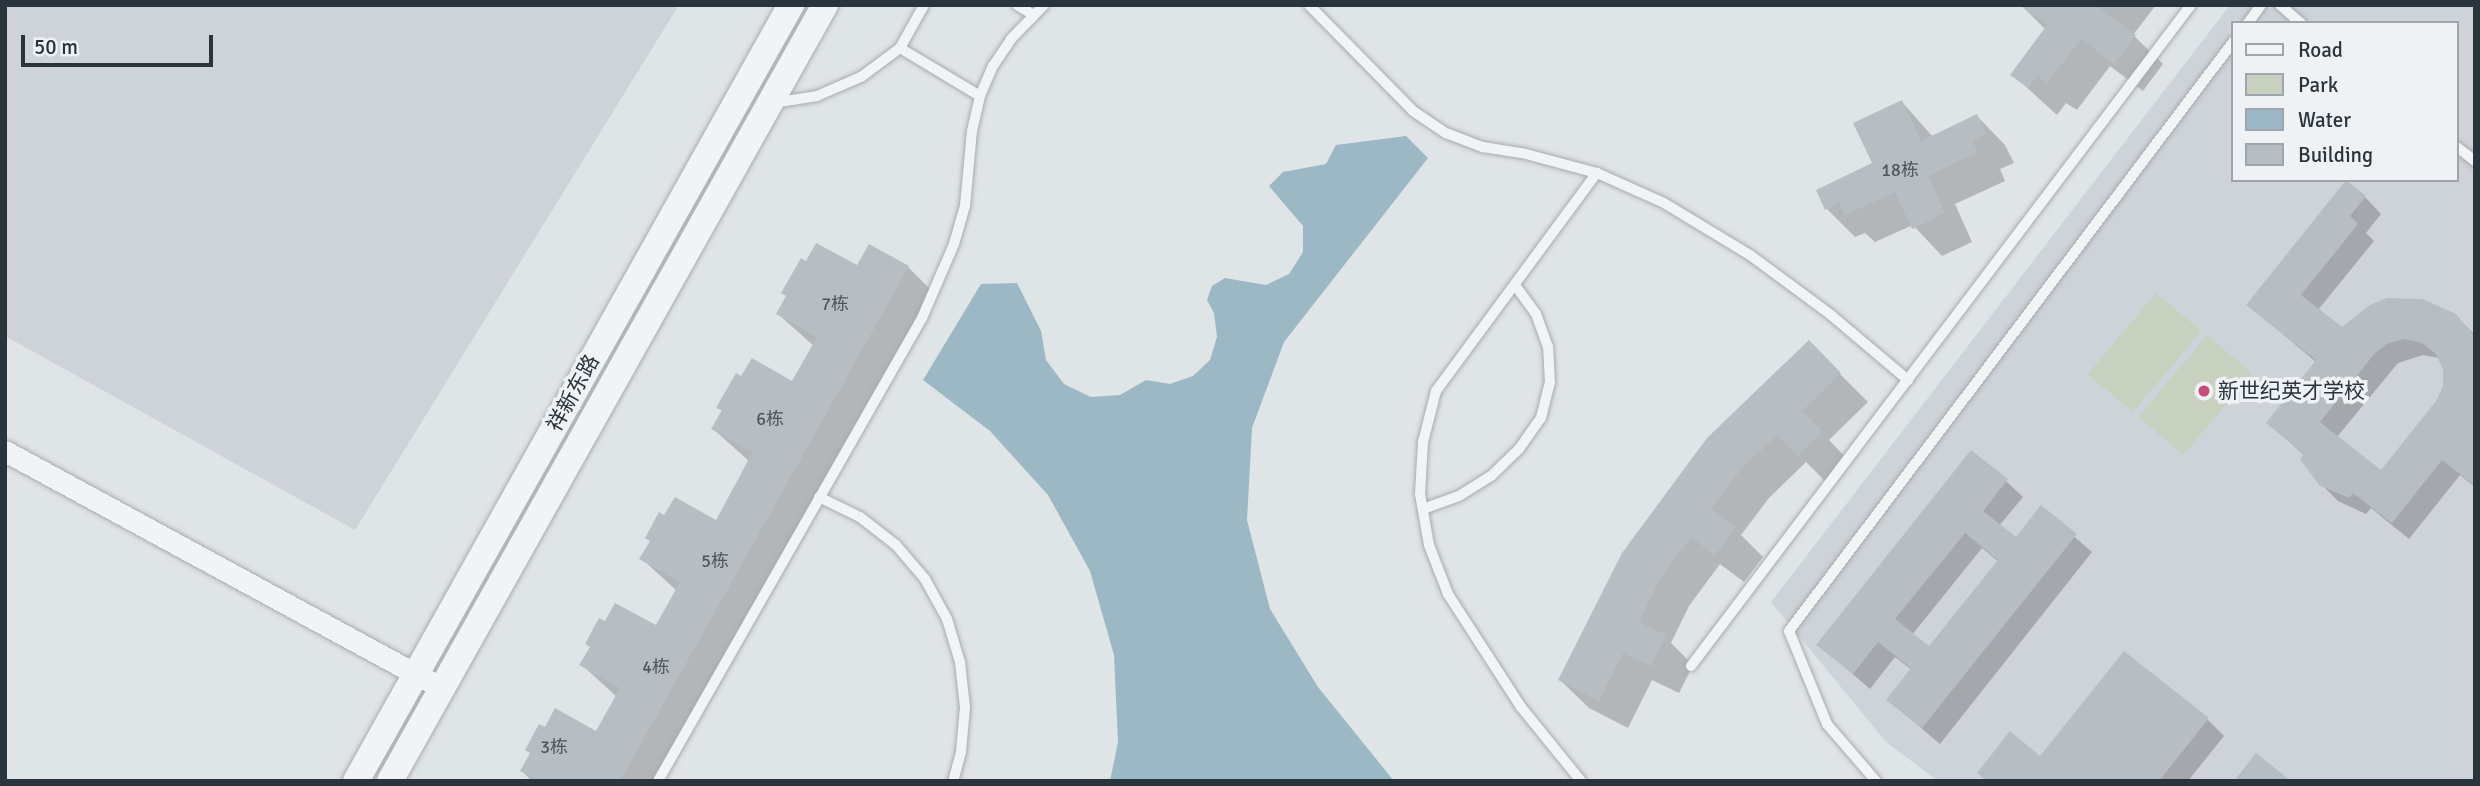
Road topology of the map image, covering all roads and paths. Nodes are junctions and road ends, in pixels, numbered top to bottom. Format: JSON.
{"nodes":[{"id":1,"x":791,"y":5,"type":"edge"},
{"id":2,"x":825,"y":5,"type":"edge"},
{"id":3,"x":924,"y":5,"type":"edge"},
{"id":4,"x":1017,"y":5,"type":"edge"},
{"id":5,"x":1044,"y":5,"type":"edge"},
{"id":6,"x":1309,"y":5,"type":"edge"},
{"id":7,"x":2191,"y":5,"type":"edge"},
{"id":8,"x":2261,"y":5,"type":"edge"},
{"id":9,"x":2280,"y":5,"type":"edge"},
{"id":10,"x":1032,"y":14,"type":"junction"},
{"id":11,"x":2249,"y":21,"type":"edge"},
{"id":12,"x":2299,"y":21,"type":"edge"},
{"id":13,"x":2232,"y":43,"type":"edge"},
{"id":14,"x":900,"y":48,"type":"junction"},
{"id":15,"x":981,"y":96,"type":"junction"},
{"id":16,"x":770,"y":103,"type":"junction"},
{"id":17,"x":2459,"y":149,"type":"edge"},
{"id":18,"x":2475,"y":161,"type":"edge"},
{"id":19,"x":1597,"y":173,"type":"junction"},
{"id":20,"x":1514,"y":285,"type":"junction"},
{"id":21,"x":1908,"y":380,"type":"junction"},
{"id":22,"x":5,"y":451,"type":"edge"},
{"id":23,"x":819,"y":497,"type":"junction"},
{"id":24,"x":1423,"y":509,"type":"junction"},
{"id":25,"x":1691,"y":666,"type":"dead end"},
{"id":26,"x":415,"y":674,"type":"junction"},
{"id":27,"x":442,"y":688,"type":"junction"},
{"id":28,"x":355,"y":781,"type":"edge"},
{"id":29,"x":390,"y":781,"type":"edge"},
{"id":30,"x":658,"y":781,"type":"edge"},
{"id":31,"x":953,"y":781,"type":"edge"},
{"id":32,"x":1581,"y":781,"type":"edge"},
{"id":33,"x":1876,"y":781,"type":"edge"}],
"edges":[{"from":1,"to":26,"type":"street","name":"祥新东路"},
{"from":2,"to":16,"type":"street","name":"祥新东路"},
{"from":3,"to":14,"type":"lane"},
{"from":4,"to":10,"type":"lane"},
{"from":5,"to":10,"type":"lane"},
{"from":6,"to":19,"type":"lane"},
{"from":7,"to":21,"type":"lane"},
{"from":8,"to":11,"type":"lane"},
{"from":9,"to":12,"type":"lane"},
{"from":10,"to":15,"type":"lane"},
{"from":13,"to":33,"type":"lane"},
{"from":14,"to":15,"type":"lane"},
{"from":14,"to":16,"type":"lane"},
{"from":15,"to":23,"type":"lane"},
{"from":16,"to":27,"type":"street","name":"祥新东路"},
{"from":17,"to":18,"type":"lane"},
{"from":19,"to":20,"type":"lane"},
{"from":19,"to":21,"type":"lane"},
{"from":20,"to":24,"type":"lane"},
{"from":20,"to":24,"type":"lane"},
{"from":21,"to":25,"type":"lane"},
{"from":22,"to":26,"type":"street"},
{"from":23,"to":30,"type":"lane"},
{"from":23,"to":31,"type":"lane"},
{"from":24,"to":32,"type":"lane"},
{"from":26,"to":27,"type":"street"},
{"from":26,"to":28,"type":"street","name":"祥新东路"},
{"from":27,"to":29,"type":"street","name":"祥新东路"}]}
